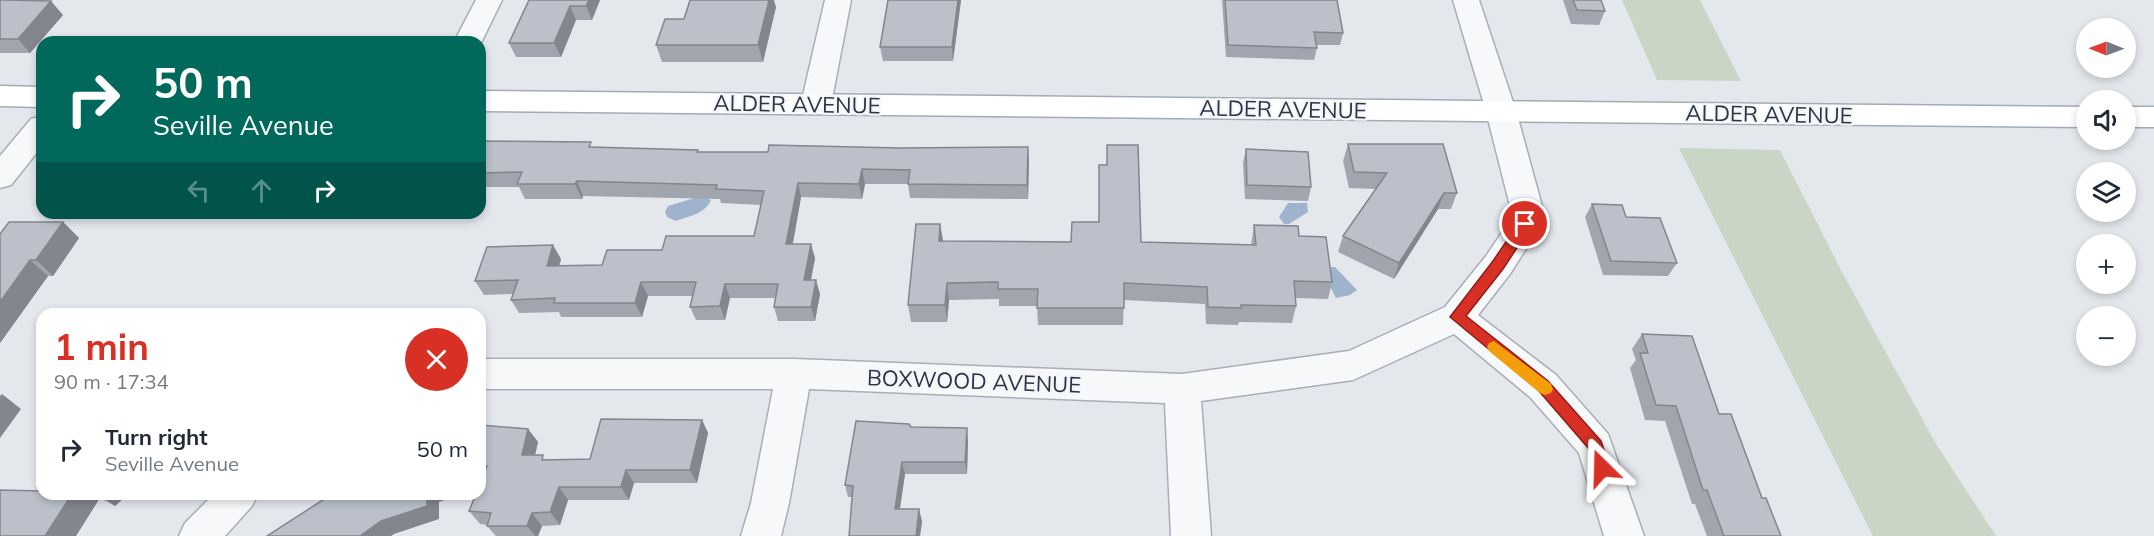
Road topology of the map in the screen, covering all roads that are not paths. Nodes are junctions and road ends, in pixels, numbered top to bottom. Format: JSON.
{"nodes":[{"id":1,"x":489,"y":0,"type":"edge"},
{"id":2,"x":838,"y":0,"type":"edge"},
{"id":3,"x":1466,"y":0,"type":"edge"},
{"id":4,"x":471,"y":36,"type":"edge"},
{"id":5,"x":0,"y":96,"type":"edge"},
{"id":6,"x":36,"y":97,"type":"edge"},
{"id":7,"x":486,"y":101,"type":"edge"},
{"id":8,"x":816,"y":104,"type":"junction"},
{"id":9,"x":1501,"y":111,"type":"junction"},
{"id":10,"x":2076,"y":117,"type":"edge"},
{"id":11,"x":2136,"y":117,"type":"edge"},
{"id":12,"x":2154,"y":117,"type":"edge"},
{"id":13,"x":36,"y":133,"type":"edge"},
{"id":14,"x":0,"y":177,"type":"edge"},
{"id":15,"x":1457,"y":317,"type":"junction"},
{"id":16,"x":486,"y":374,"type":"edge"},
{"id":17,"x":794,"y":374,"type":"junction"},
{"id":18,"x":1182,"y":389,"type":"junction"},
{"id":19,"x":233,"y":500,"type":"edge"},
{"id":20,"x":199,"y":536,"type":"edge"},
{"id":21,"x":761,"y":536,"type":"edge"},
{"id":22,"x":1191,"y":536,"type":"edge"},
{"id":23,"x":1624,"y":536,"type":"edge"}],
"edges":[{"from":1,"to":4,"type":"street"},
{"from":2,"to":8,"type":"street"},
{"from":3,"to":9,"type":"street"},
{"from":5,"to":6,"type":"main road"},
{"from":7,"to":8,"type":"main road","name":"ALDER AVENUE"},
{"from":8,"to":9,"type":"main road","name":"ALDER AVENUE"},
{"from":9,"to":10,"type":"main road","name":"ALDER AVENUE"},
{"from":9,"to":15,"type":"street"},
{"from":11,"to":12,"type":"main road"},
{"from":13,"to":14,"type":"street"},
{"from":15,"to":18,"type":"street","name":"BOXWOOD AVENUE"},
{"from":15,"to":23,"type":"street"},
{"from":16,"to":17,"type":"street","name":"BOXWOOD AVENUE"},
{"from":17,"to":18,"type":"street","name":"BOXWOOD AVENUE"},
{"from":17,"to":21,"type":"street"},
{"from":18,"to":22,"type":"street"},
{"from":19,"to":20,"type":"street"}]}
